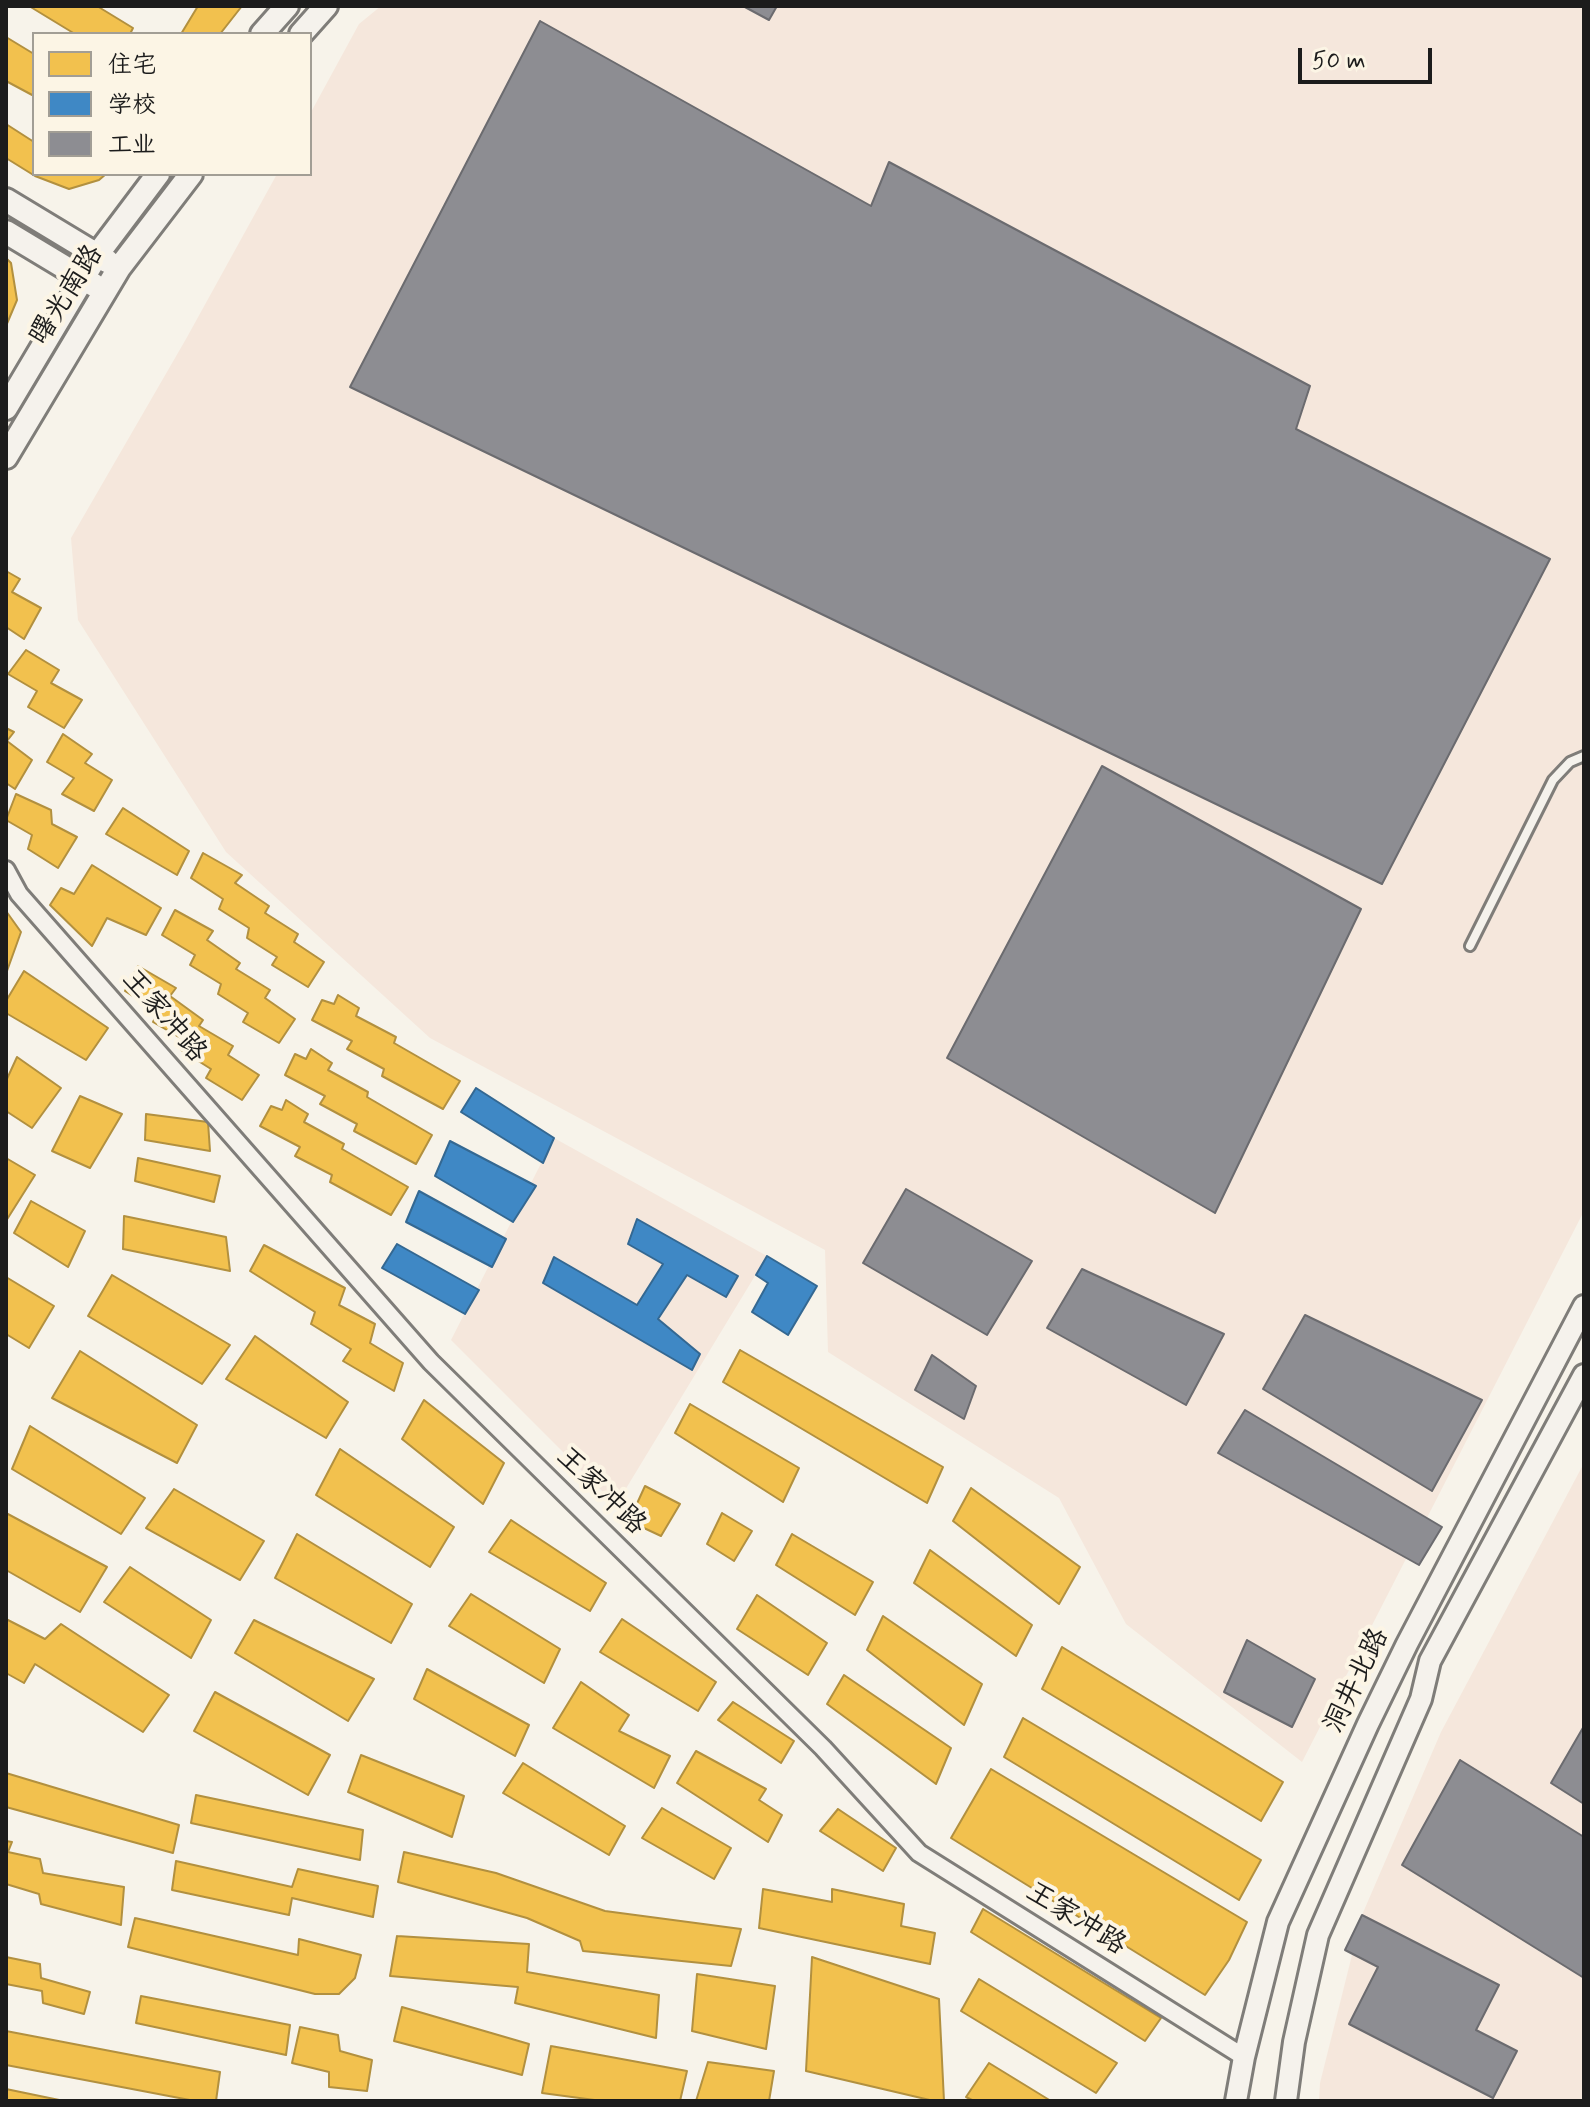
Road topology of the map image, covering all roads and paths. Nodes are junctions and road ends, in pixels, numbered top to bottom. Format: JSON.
{"nodes":[{"id":1,"x":287,"y":6,"type":"edge"},
{"id":2,"x":326,"y":6,"type":"edge"},
{"id":3,"x":264,"y":32,"type":"edge"},
{"id":4,"x":303,"y":32,"type":"edge"},
{"id":5,"x":156,"y":176,"type":"edge"},
{"id":6,"x":189,"y":176,"type":"edge"},
{"id":7,"x":6,"y":200,"type":"edge"},
{"id":8,"x":6,"y":232,"type":"edge"},
{"id":9,"x":97,"y":255,"type":"junction"},
{"id":10,"x":119,"y":268,"type":"junction"},
{"id":11,"x":84,"y":279,"type":"junction"},
{"id":12,"x":105,"y":291,"type":"junction"},
{"id":13,"x":6,"y":408,"type":"edge"},
{"id":14,"x":6,"y":457,"type":"edge"},
{"id":15,"x":1584,"y":756,"type":"edge"},
{"id":16,"x":6,"y":870,"type":"edge"},
{"id":17,"x":1470,"y":946,"type":"dead end"},
{"id":18,"x":1584,"y":1306,"type":"edge"},
{"id":19,"x":1584,"y":1375,"type":"edge"},
{"id":20,"x":1244,"y":2057,"type":"junction"},
{"id":21,"x":1236,"y":2101,"type":"edge"},
{"id":22,"x":1286,"y":2101,"type":"edge"}],
"edges":[{"from":1,"to":3,"type":"main road"},
{"from":2,"to":4,"type":"main road"},
{"from":5,"to":9,"type":"main road","name":"曙光南路"},
{"from":6,"to":10,"type":"main road","name":"曙光南路"},
{"from":7,"to":9,"type":"main road"},
{"from":8,"to":11,"type":"main road"},
{"from":9,"to":10,"type":"main road"},
{"from":9,"to":11,"type":"main road","name":"曙光南路"},
{"from":10,"to":12,"type":"main road","name":"曙光南路"},
{"from":11,"to":12,"type":"main road"},
{"from":11,"to":13,"type":"main road","name":"曙光南路"},
{"from":12,"to":14,"type":"main road","name":"曙光南路"},
{"from":15,"to":17,"type":"lane"},
{"from":16,"to":20,"type":"street","name":"王家冲路"},
{"from":18,"to":20,"type":"street","name":"洞井北路"},
{"from":19,"to":22,"type":"street","name":"洞井北路"},
{"from":20,"to":21,"type":"street","name":"洞井北路"}]}
